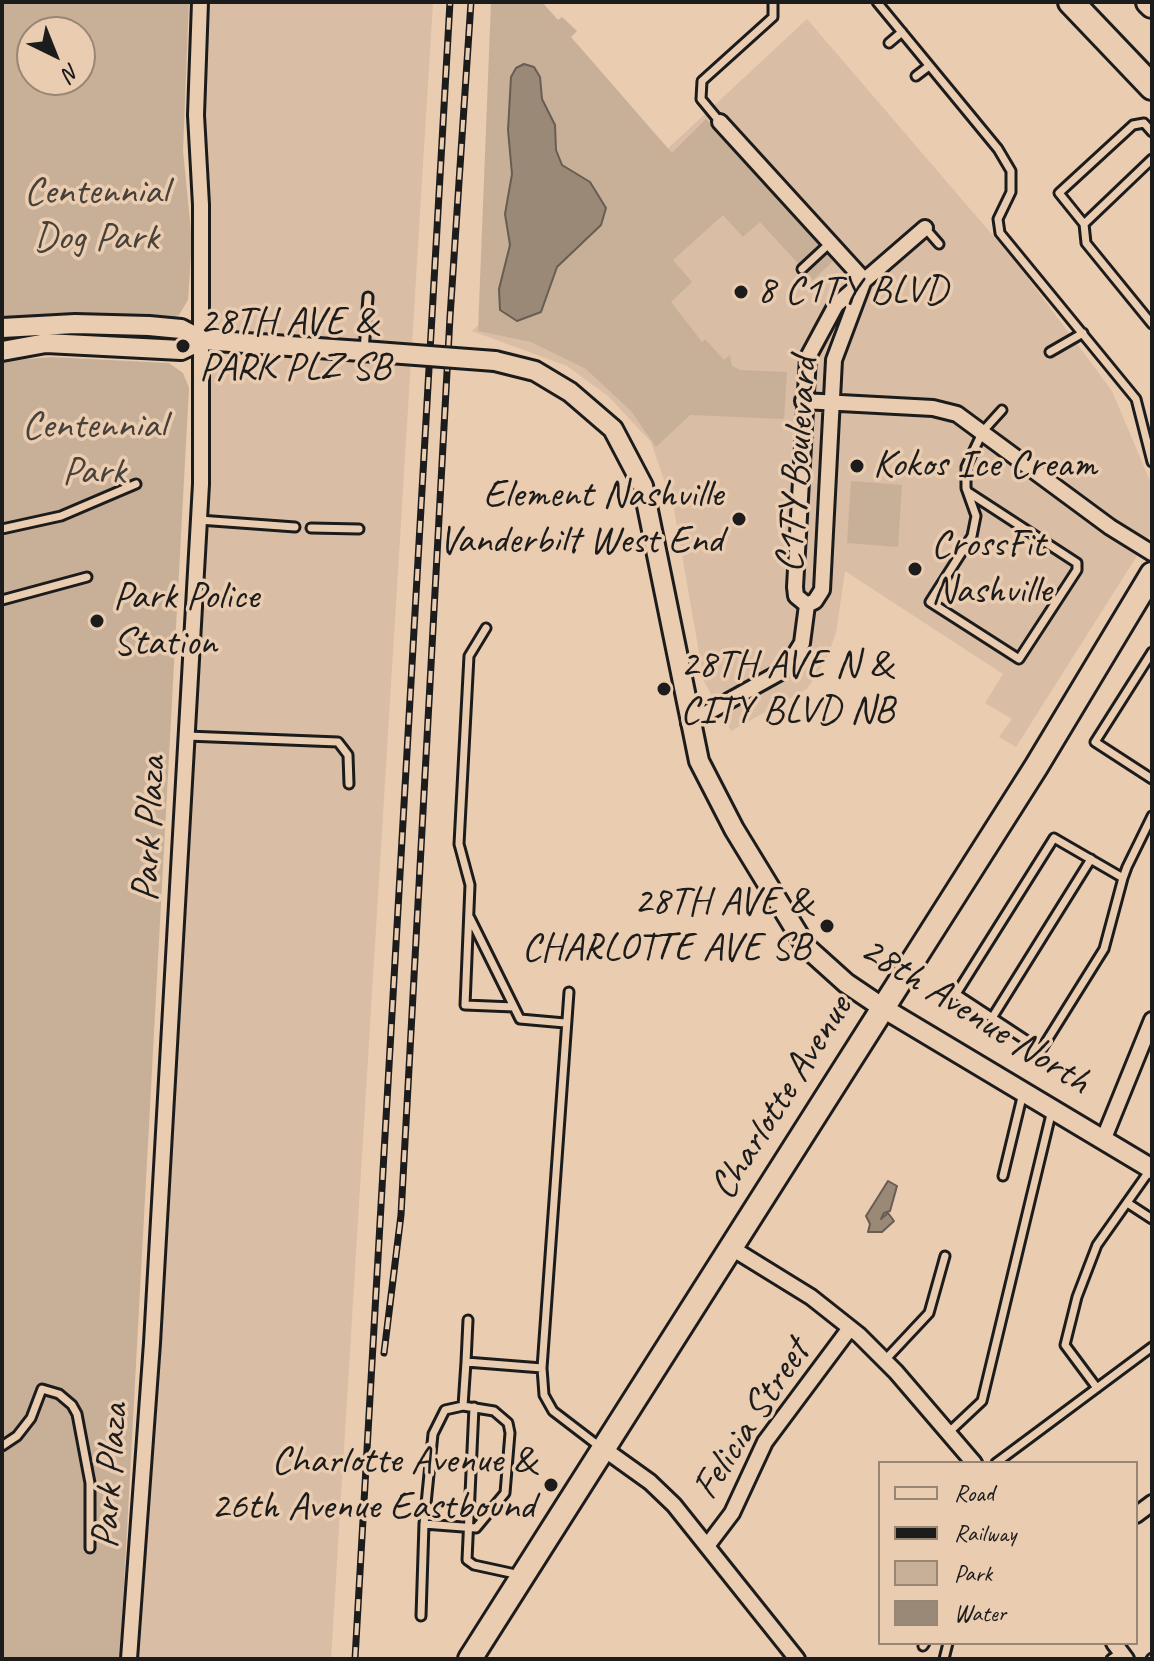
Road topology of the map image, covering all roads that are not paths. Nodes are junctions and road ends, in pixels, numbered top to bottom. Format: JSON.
{"nodes":[{"id":1,"x":200,"y":2,"type":"edge"},
{"id":2,"x":773,"y":2,"type":"edge"},
{"id":3,"x":877,"y":2,"type":"edge"},
{"id":4,"x":1071,"y":2,"type":"edge"},
{"id":5,"x":902,"y":32,"type":"junction"},
{"id":6,"x":889,"y":43,"type":"dead end"},
{"id":7,"x":929,"y":66,"type":"junction"},
{"id":8,"x":916,"y":76,"type":"dead end"},
{"id":9,"x":1152,"y":87,"type":"edge"},
{"id":10,"x":720,"y":122,"type":"joint"},
{"id":11,"x":1152,"y":132,"type":"edge"},
{"id":12,"x":1152,"y":159,"type":"edge"},
{"id":13,"x":1084,"y":224,"type":"junction"},
{"id":14,"x":925,"y":228,"type":"joint"},
{"id":15,"x":830,"y":243,"type":"junction"},
{"id":16,"x":939,"y":244,"type":"dead end"},
{"id":17,"x":802,"y":269,"type":"dead end"},
{"id":18,"x":864,"y":280,"type":"junction"},
{"id":19,"x":368,"y":297,"type":"dead end"},
{"id":20,"x":1152,"y":324,"type":"edge"},
{"id":21,"x":2,"y":328,"type":"edge"},
{"id":22,"x":1083,"y":333,"type":"junction"},
{"id":23,"x":202,"y":340,"type":"junction"},
{"id":24,"x":2,"y":351,"type":"edge"},
{"id":25,"x":370,"y":352,"type":"junction"},
{"id":26,"x":1050,"y":352,"type":"dead end"},
{"id":27,"x":803,"y":401,"type":"junction"},
{"id":28,"x":831,"y":403,"type":"junction"},
{"id":29,"x":1002,"y":410,"type":"dead end"},
{"id":30,"x":983,"y":431,"type":"junction"},
{"id":31,"x":1152,"y":462,"type":"edge"},
{"id":32,"x":136,"y":484,"type":"dead end"},
{"id":33,"x":968,"y":492,"type":"junction"},
{"id":34,"x":199,"y":520,"type":"junction"},
{"id":35,"x":295,"y":527,"type":"dead end"},
{"id":36,"x":311,"y":528,"type":"dead end"},
{"id":37,"x":2,"y":529,"type":"edge"},
{"id":38,"x":359,"y":529,"type":"dead end"},
{"id":39,"x":1152,"y":553,"type":"edge"},
{"id":40,"x":1152,"y":574,"type":"edge"},
{"id":41,"x":87,"y":577,"type":"dead end"},
{"id":42,"x":2,"y":600,"type":"edge"},
{"id":43,"x":807,"y":605,"type":"junction"},
{"id":44,"x":486,"y":628,"type":"dead end"},
{"id":45,"x":1152,"y":652,"type":"edge"},
{"id":46,"x":689,"y":723,"type":"junction"},
{"id":47,"x":187,"y":736,"type":"junction"},
{"id":48,"x":1152,"y":779,"type":"edge"},
{"id":49,"x":349,"y":784,"type":"dead end"},
{"id":50,"x":1152,"y":816,"type":"edge"},
{"id":51,"x":1091,"y":859,"type":"junction"},
{"id":52,"x":1123,"y":878,"type":"junction"},
{"id":53,"x":469,"y":915,"type":"junction"},
{"id":54,"x":569,"y":992,"type":"dead end"},
{"id":55,"x":514,"y":1007,"type":"junction"},
{"id":56,"x":883,"y":1008,"type":"junction"},
{"id":57,"x":992,"y":1018,"type":"junction"},
{"id":58,"x":1152,"y":1020,"type":"edge"},
{"id":59,"x":565,"y":1023,"type":"junction"},
{"id":60,"x":1023,"y":1091,"type":"junction"},
{"id":61,"x":1053,"y":1108,"type":"junction"},
{"id":62,"x":1104,"y":1138,"type":"junction"},
{"id":63,"x":1152,"y":1168,"type":"edge"},
{"id":64,"x":1003,"y":1176,"type":"dead end"},
{"id":65,"x":1129,"y":1204,"type":"junction"},
{"id":66,"x":1152,"y":1219,"type":"edge"},
{"id":67,"x":730,"y":1247,"type":"junction"},
{"id":68,"x":945,"y":1256,"type":"dead end"},
{"id":69,"x":468,"y":1320,"type":"dead end"},
{"id":70,"x":850,"y":1328,"type":"junction"},
{"id":71,"x":1152,"y":1347,"type":"edge"},
{"id":72,"x":885,"y":1360,"type":"junction"},
{"id":73,"x":466,"y":1362,"type":"junction"},
{"id":74,"x":542,"y":1368,"type":"junction"},
{"id":75,"x":1097,"y":1388,"type":"junction"},
{"id":76,"x":463,"y":1406,"type":"junction"},
{"id":77,"x":474,"y":1407,"type":"junction"},
{"id":78,"x":948,"y":1433,"type":"junction"},
{"id":79,"x":2,"y":1446,"type":"edge"},
{"id":80,"x":604,"y":1449,"type":"junction"},
{"id":81,"x":972,"y":1461,"type":"edge"},
{"id":82,"x":999,"y":1461,"type":"edge"},
{"id":83,"x":424,"y":1524,"type":"junction"},
{"id":84,"x":467,"y":1528,"type":"junction"},
{"id":85,"x":707,"y":1546,"type":"junction"},
{"id":86,"x":90,"y":1548,"type":"dead end"},
{"id":87,"x":523,"y":1575,"type":"junction"},
{"id":88,"x":421,"y":1616,"type":"dead end"},
{"id":89,"x":129,"y":1659,"type":"edge"},
{"id":90,"x":470,"y":1659,"type":"edge"},
{"id":91,"x":797,"y":1659,"type":"edge"}],
"edges":[{"from":1,"to":23,"type":"street","name":"Park Plaza"},
{"from":2,"to":10,"type":"lane"},
{"from":3,"to":5,"type":"lane"},
{"from":4,"to":9,"type":"highway"},
{"from":5,"to":6,"type":"lane"},
{"from":5,"to":7,"type":"lane"},
{"from":7,"to":8,"type":"lane"},
{"from":7,"to":22,"type":"lane"},
{"from":10,"to":15,"type":"street"},
{"from":11,"to":13,"type":"lane"},
{"from":12,"to":13,"type":"lane"},
{"from":13,"to":20,"type":"lane"},
{"from":14,"to":16,"type":"lane"},
{"from":14,"to":18,"type":"street","name":"C1TY Boulevard"},
{"from":15,"to":17,"type":"lane"},
{"from":15,"to":18,"type":"street"},
{"from":18,"to":27,"type":"street","name":"C1TY Boulevard"},
{"from":18,"to":28,"type":"street","name":"C1TY Boulevard"},
{"from":19,"to":25,"type":"lane"},
{"from":21,"to":23,"type":"main road"},
{"from":22,"to":26,"type":"lane"},
{"from":22,"to":31,"type":"lane"},
{"from":23,"to":24,"type":"main road"},
{"from":23,"to":25,"type":"main road","name":"28th Avenue North"},
{"from":23,"to":34,"type":"street","name":"Park Plaza"},
{"from":25,"to":46,"type":"main road","name":"28th Avenue North","bridge":true},
{"from":27,"to":28,"type":"street"},
{"from":27,"to":43,"type":"street","name":"C1TY Boulevard"},
{"from":28,"to":30,"type":"street"},
{"from":28,"to":43,"type":"street","name":"C1TY Boulevard"},
{"from":29,"to":30,"type":"lane"},
{"from":30,"to":33,"type":"lane"},
{"from":30,"to":39,"type":"street"},
{"from":32,"to":37,"type":"lane"},
{"from":33,"to":33,"type":"lane"},
{"from":34,"to":35,"type":"lane"},
{"from":34,"to":47,"type":"street","name":"Park Plaza"},
{"from":36,"to":38,"type":"lane"},
{"from":40,"to":56,"type":"main road","name":"Charlotte Avenue"},
{"from":41,"to":42,"type":"lane"},
{"from":43,"to":46,"type":"street","name":"C1TY Boulevard"},
{"from":44,"to":53,"type":"lane"},
{"from":45,"to":48,"type":"lane"},
{"from":46,"to":56,"type":"main road","name":"28th Avenue North"},
{"from":47,"to":49,"type":"lane"},
{"from":47,"to":89,"type":"street","name":"Park Plaza"},
{"from":50,"to":52,"type":"lane"},
{"from":51,"to":52,"type":"lane"},
{"from":51,"to":57,"type":"lane"},
{"from":51,"to":57,"type":"lane"},
{"from":52,"to":57,"type":"lane"},
{"from":53,"to":55,"type":"lane"},
{"from":53,"to":55,"type":"lane"},
{"from":54,"to":59,"type":"lane"},
{"from":55,"to":59,"type":"lane"},
{"from":56,"to":60,"type":"main road","name":"28th Avenue North"},
{"from":56,"to":67,"type":"main road","name":"Charlotte Avenue"},
{"from":58,"to":62,"type":"street"},
{"from":59,"to":74,"type":"lane"},
{"from":60,"to":61,"type":"main road","name":"28th Avenue North"},
{"from":60,"to":64,"type":"lane"},
{"from":61,"to":62,"type":"main road","name":"28th Avenue North"},
{"from":61,"to":78,"type":"lane"},
{"from":62,"to":63,"type":"main road","name":"28th Avenue North"},
{"from":63,"to":65,"type":"lane"},
{"from":65,"to":66,"type":"lane"},
{"from":65,"to":75,"type":"lane"},
{"from":67,"to":70,"type":"street"},
{"from":67,"to":80,"type":"main road","name":"Charlotte Avenue"},
{"from":68,"to":72,"type":"lane"},
{"from":69,"to":73,"type":"lane"},
{"from":70,"to":72,"type":"street"},
{"from":70,"to":85,"type":"street","name":"Felicia Street"},
{"from":71,"to":75,"type":"lane"},
{"from":72,"to":78,"type":"street"},
{"from":73,"to":74,"type":"lane"},
{"from":73,"to":76,"type":"lane"},
{"from":74,"to":80,"type":"lane"},
{"from":75,"to":82,"type":"lane"},
{"from":76,"to":77,"type":"lane"},
{"from":76,"to":83,"type":"lane"},
{"from":77,"to":84,"type":"lane"},
{"from":77,"to":84,"type":"lane"},
{"from":78,"to":81,"type":"street"},
{"from":79,"to":86,"type":"lane"},
{"from":80,"to":85,"type":"street"},
{"from":80,"to":87,"type":"main road","name":"Charlotte Avenue"},
{"from":83,"to":84,"type":"lane"},
{"from":83,"to":88,"type":"lane"},
{"from":84,"to":87,"type":"lane"},
{"from":85,"to":91,"type":"street"},
{"from":87,"to":90,"type":"main road","name":"Charlotte Avenue"}]}
